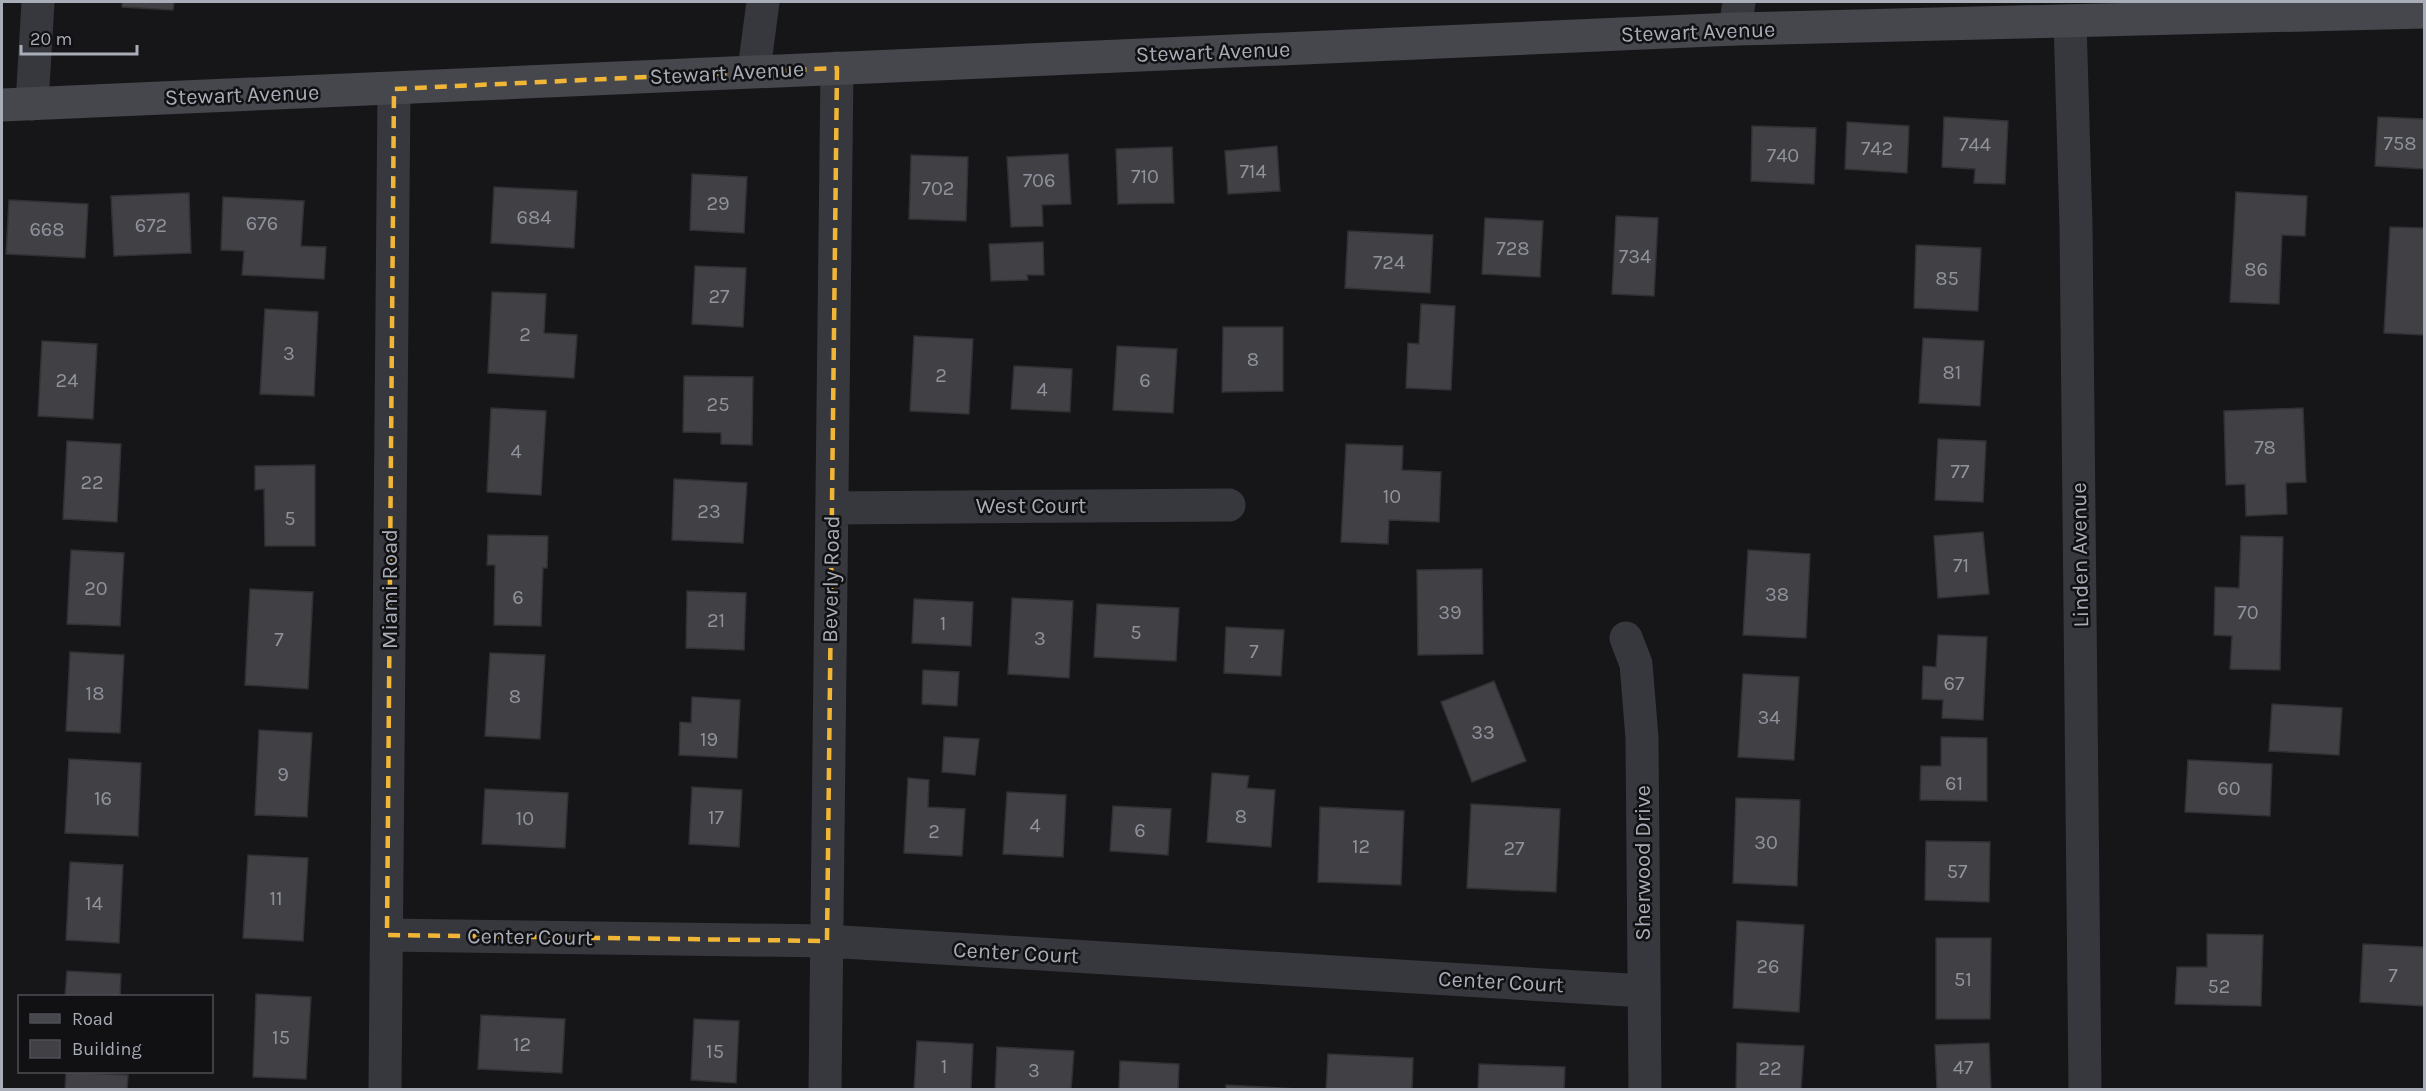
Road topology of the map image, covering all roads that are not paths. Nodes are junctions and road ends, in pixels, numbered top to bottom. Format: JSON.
{"nodes":[{"id":1,"x":38,"y":2,"type":"edge"},
{"id":2,"x":763,"y":2,"type":"edge"},
{"id":3,"x":2424,"y":12,"type":"edge"},
{"id":4,"x":1737,"y":16,"type":"edge"},
{"id":5,"x":2070,"y":21,"type":"junction"},
{"id":6,"x":837,"y":68,"type":"junction"},
{"id":7,"x":754,"y":70,"type":"junction"},
{"id":8,"x":394,"y":89,"type":"junction"},
{"id":9,"x":17,"y":104,"type":"edge"},
{"id":10,"x":1229,"y":505,"type":"dead end"},
{"id":11,"x":832,"y":508,"type":"junction"},
{"id":12,"x":1626,"y":638,"type":"dead end"},
{"id":13,"x":387,"y":935,"type":"junction"},
{"id":14,"x":827,"y":941,"type":"junction"},
{"id":15,"x":1644,"y":991,"type":"junction"},
{"id":16,"x":386,"y":1089,"type":"edge"},
{"id":17,"x":825,"y":1089,"type":"edge"},
{"id":18,"x":1645,"y":1089,"type":"edge"},
{"id":19,"x":2085,"y":1089,"type":"edge"}],
"edges":[{"from":1,"to":9,"type":"street"},
{"from":2,"to":7,"type":"street"},
{"from":3,"to":5,"type":"main road","name":"Stewart Avenue"},
{"from":4,"to":5,"type":"main road","name":"Stewart Avenue"},
{"from":4,"to":6,"type":"main road","name":"Stewart Avenue"},
{"from":5,"to":19,"type":"street","name":"Linden Avenue"},
{"from":6,"to":7,"type":"main road","name":"Stewart Avenue"},
{"from":6,"to":11,"type":"street","name":"Beverly Road"},
{"from":7,"to":8,"type":"main road","name":"Stewart Avenue"},
{"from":8,"to":9,"type":"main road","name":"Stewart Avenue"},
{"from":8,"to":13,"type":"street","name":"Miami Road"},
{"from":10,"to":11,"type":"street","name":"West Court"},
{"from":11,"to":14,"type":"street","name":"Beverly Road"},
{"from":12,"to":15,"type":"street","name":"Sherwood Drive"},
{"from":13,"to":14,"type":"street","name":"Center Court"},
{"from":13,"to":16,"type":"street","name":"Miami Road"},
{"from":14,"to":15,"type":"street","name":"Center Court"},
{"from":14,"to":17,"type":"street","name":"Beverly Road"},
{"from":15,"to":18,"type":"street","name":"Sherwood Drive"}]}
